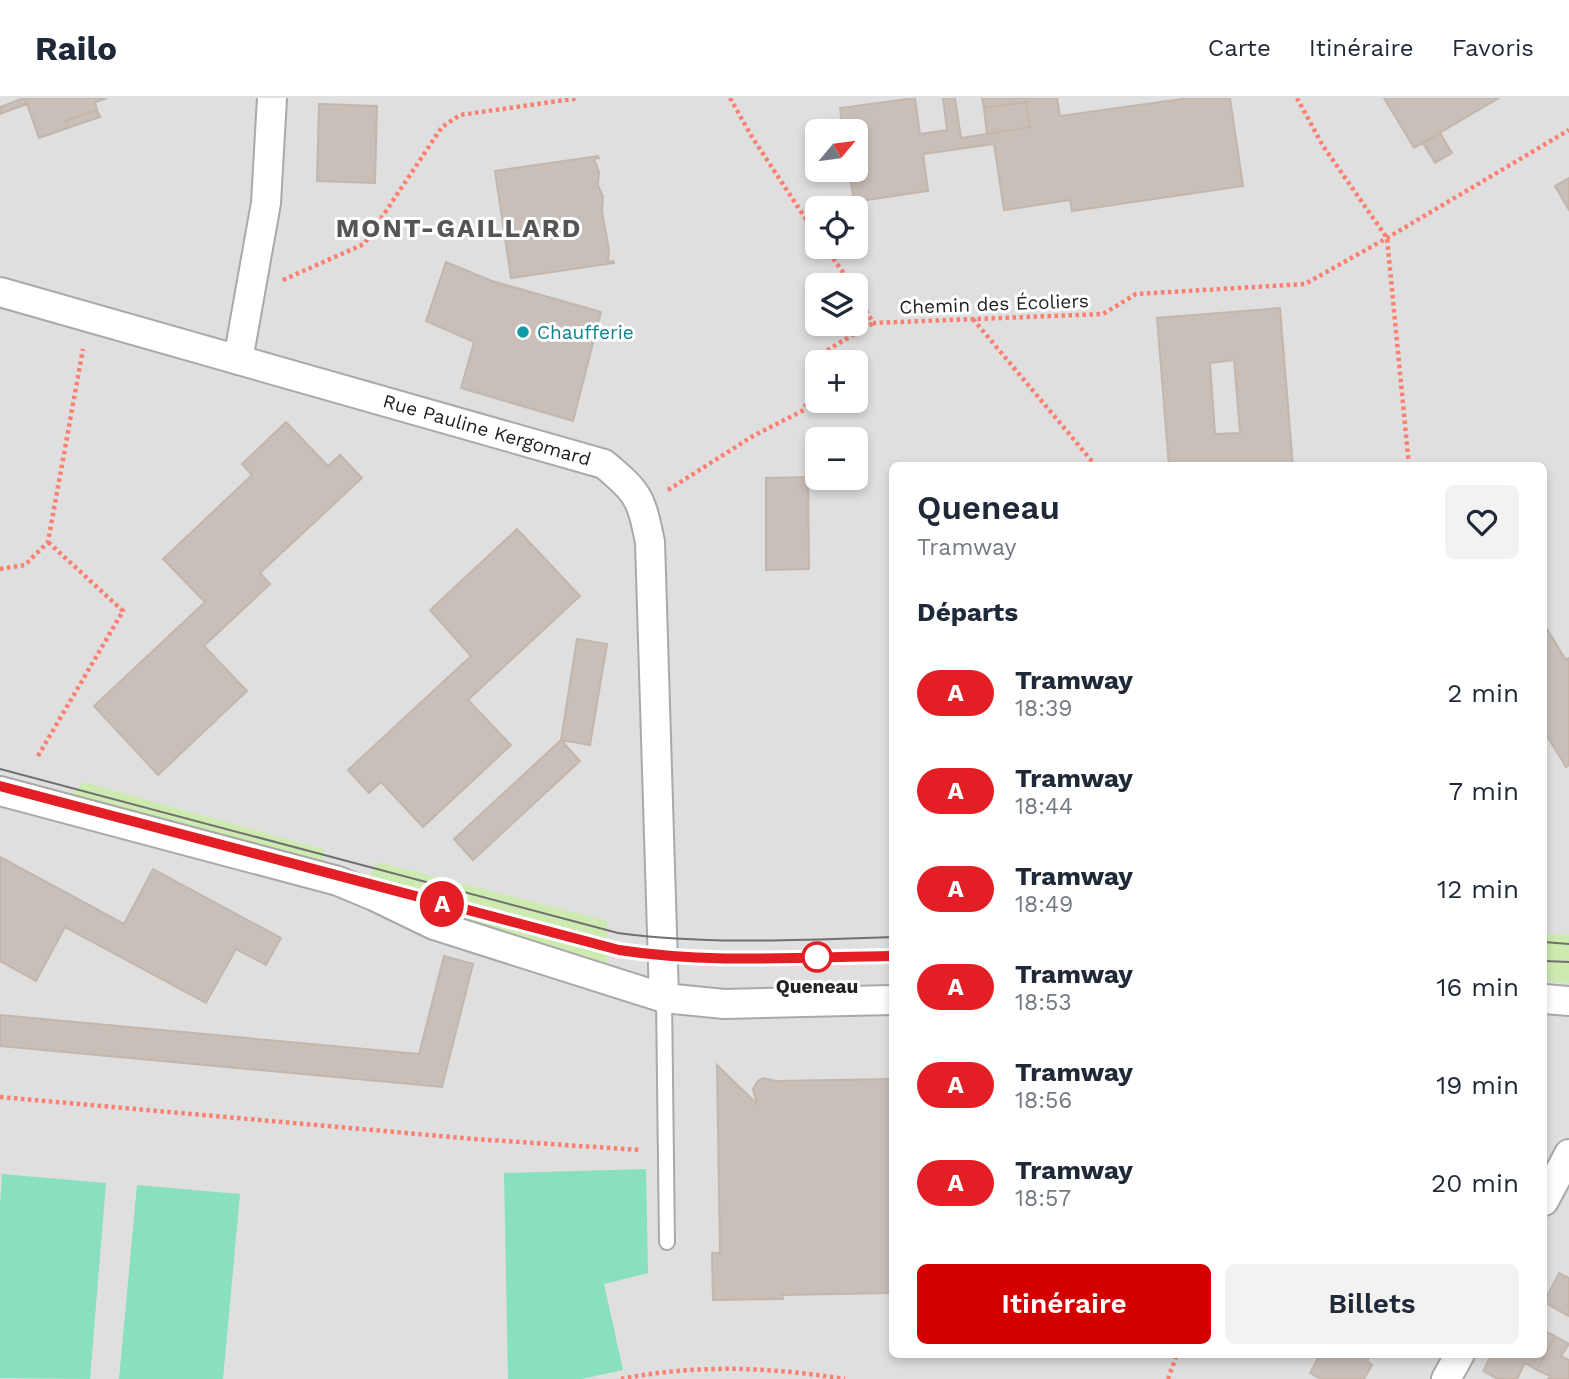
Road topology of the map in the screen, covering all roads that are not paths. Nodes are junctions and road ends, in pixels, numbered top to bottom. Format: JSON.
{"nodes":[{"id":1,"x":272,"y":98,"type":"edge"},
{"id":2,"x":0,"y":292,"type":"edge"},
{"id":3,"x":238,"y":360,"type":"junction"},
{"id":4,"x":0,"y":791,"type":"edge"},
{"id":5,"x":664,"y":998,"type":"junction"},
{"id":6,"x":1547,"y":999,"type":"edge"},
{"id":7,"x":889,"y":1000,"type":"edge"},
{"id":8,"x":1569,"y":1001,"type":"edge"},
{"id":9,"x":1569,"y":1154,"type":"edge"},
{"id":10,"x":1547,"y":1195,"type":"edge"},
{"id":11,"x":667,"y":1242,"type":"dead end"},
{"id":12,"x":1458,"y":1358,"type":"edge"},
{"id":13,"x":1446,"y":1379,"type":"edge"}],
"edges":[{"from":1,"to":3,"type":"street"},
{"from":2,"to":3,"type":"street","name":"Rue Pauline Kergomard"},
{"from":3,"to":5,"type":"street","name":"Rue Pauline Kergomard"},
{"from":4,"to":5,"type":"street"},
{"from":5,"to":7,"type":"street"},
{"from":5,"to":11,"type":"lane"},
{"from":6,"to":8,"type":"street"},
{"from":9,"to":10,"type":"street"},
{"from":12,"to":13,"type":"street"}]}
